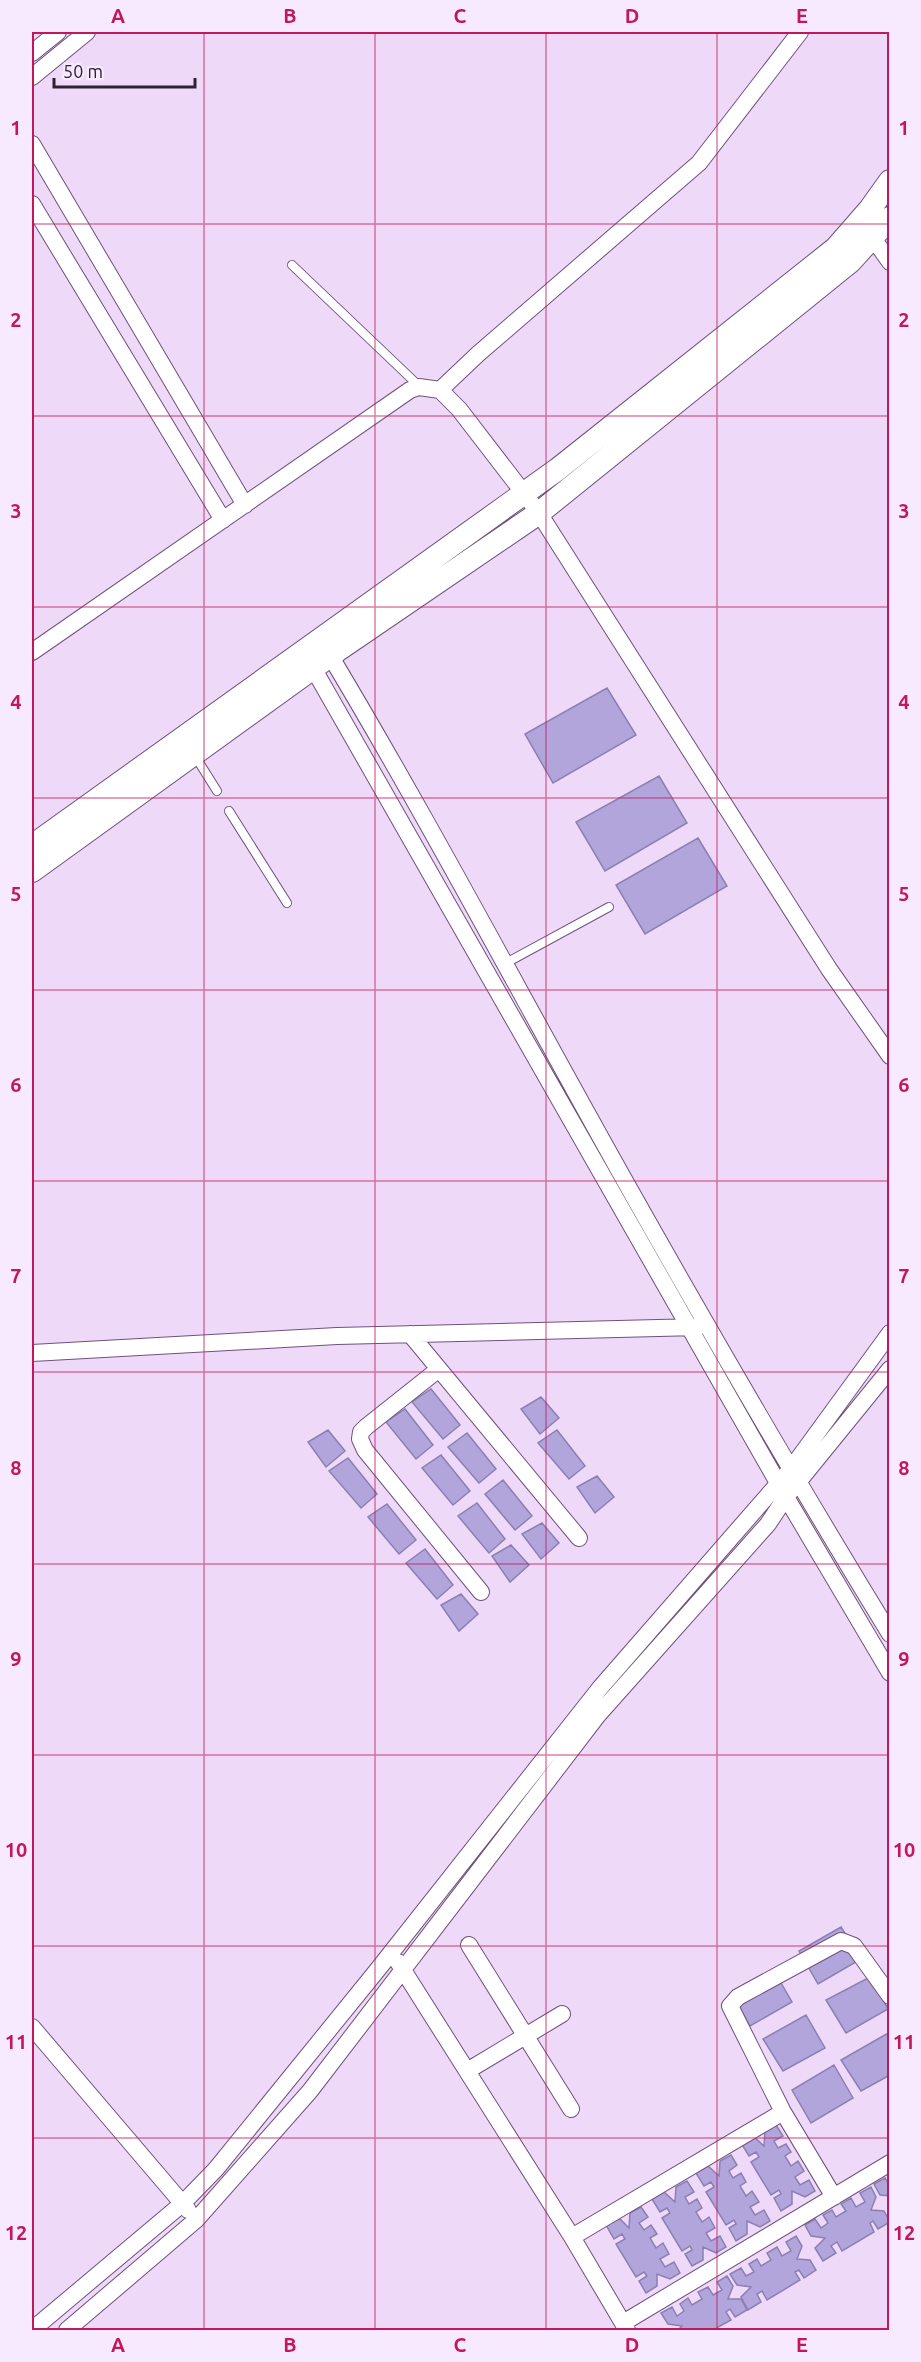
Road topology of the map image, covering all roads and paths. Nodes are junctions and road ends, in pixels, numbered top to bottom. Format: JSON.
{"nodes":[{"id":1,"x":58,"y":32,"type":"edge"},
{"id":2,"x":87,"y":32,"type":"edge"},
{"id":3,"x":800,"y":32,"type":"edge"},
{"id":4,"x":32,"y":53,"type":"edge"},
{"id":5,"x":32,"y":77,"type":"edge"},
{"id":6,"x":32,"y":144,"type":"edge"},
{"id":7,"x":890,"y":181,"type":"edge"},
{"id":8,"x":32,"y":204,"type":"edge"},
{"id":9,"x":890,"y":218,"type":"edge"},
{"id":10,"x":872,"y":237,"type":"junction"},
{"id":11,"x":890,"y":262,"type":"edge"},
{"id":12,"x":292,"y":265,"type":"dead end"},
{"id":13,"x":419,"y":387,"type":"junction"},
{"id":14,"x":440,"y":390,"type":"junction"},
{"id":15,"x":524,"y":493,"type":"junction"},
{"id":16,"x":245,"y":505,"type":"junction"},
{"id":17,"x":539,"y":513,"type":"junction"},
{"id":18,"x":223,"y":520,"type":"junction"},
{"id":19,"x":32,"y":652,"type":"edge"},
{"id":20,"x":317,"y":654,"type":"junction"},
{"id":21,"x":194,"y":754,"type":"junction"},
{"id":22,"x":217,"y":791,"type":"dead end"},
{"id":23,"x":230,"y":811,"type":"dead end"},
{"id":24,"x":32,"y":846,"type":"edge"},
{"id":25,"x":32,"y":871,"type":"edge"},
{"id":26,"x":287,"y":903,"type":"dead end"},
{"id":27,"x":609,"y":907,"type":"dead end"},
{"id":28,"x":506,"y":963,"type":"junction"},
{"id":29,"x":890,"y":1056,"type":"edge"},
{"id":30,"x":708,"y":1326,"type":"junction"},
{"id":31,"x":689,"y":1327,"type":"junction"},
{"id":32,"x":890,"y":1333,"type":"edge"},
{"id":33,"x":410,"y":1334,"type":"junction"},
{"id":34,"x":32,"y":1353,"type":"edge"},
{"id":35,"x":439,"y":1369,"type":"junction"},
{"id":36,"x":890,"y":1369,"type":"edge"},
{"id":37,"x":787,"y":1483,"type":"junction"},
{"id":38,"x":579,"y":1538,"type":"dead end"},
{"id":39,"x":481,"y":1592,"type":"dead end"},
{"id":40,"x":890,"y":1634,"type":"edge"},
{"id":41,"x":890,"y":1672,"type":"edge"},
{"id":42,"x":469,"y":1945,"type":"dead end"},
{"id":43,"x":392,"y":1951,"type":"junction"},
{"id":44,"x":402,"y":1970,"type":"junction"},
{"id":45,"x":890,"y":1996,"type":"edge"},
{"id":46,"x":562,"y":2014,"type":"dead end"},
{"id":47,"x":32,"y":2026,"type":"edge"},
{"id":48,"x":526,"y":2036,"type":"junction"},
{"id":49,"x":466,"y":2071,"type":"junction"},
{"id":50,"x":571,"y":2109,"type":"dead end"},
{"id":51,"x":783,"y":2112,"type":"junction"},
{"id":52,"x":890,"y":2163,"type":"edge"},
{"id":53,"x":834,"y":2197,"type":"junction"},
{"id":54,"x":182,"y":2204,"type":"junction"},
{"id":55,"x":196,"y":2220,"type":"junction"},
{"id":56,"x":572,"y":2238,"type":"junction"},
{"id":57,"x":625,"y":2327,"type":"edge"},
{"id":58,"x":32,"y":2331,"type":"edge"},
{"id":59,"x":67,"y":2331,"type":"edge"}],
"edges":[{"from":1,"to":4,"type":"street"},
{"from":2,"to":5,"type":"street"},
{"from":3,"to":14,"type":"street"},
{"from":6,"to":16,"type":"street"},
{"from":7,"to":15,"type":"main road"},
{"from":8,"to":18,"type":"street"},
{"from":9,"to":10,"type":"main road"},
{"from":10,"to":11,"type":"street"},
{"from":10,"to":17,"type":"main road"},
{"from":12,"to":13,"type":"lane"},
{"from":13,"to":14,"type":"street"},
{"from":13,"to":16,"type":"street"},
{"from":14,"to":15,"type":"street"},
{"from":15,"to":17,"type":"street"},
{"from":15,"to":20,"type":"main road"},
{"from":16,"to":18,"type":"street"},
{"from":17,"to":20,"type":"main road"},
{"from":17,"to":29,"type":"street"},
{"from":18,"to":19,"type":"street"},
{"from":20,"to":21,"type":"main road"},
{"from":20,"to":24,"type":"main road"},
{"from":20,"to":28,"type":"street"},
{"from":20,"to":31,"type":"street"},
{"from":21,"to":22,"type":"lane"},
{"from":21,"to":25,"type":"main road"},
{"from":23,"to":26,"type":"lane"},
{"from":27,"to":28,"type":"lane"},
{"from":28,"to":30,"type":"street"},
{"from":30,"to":31,"type":"street"},
{"from":30,"to":37,"type":"street"},
{"from":31,"to":33,"type":"street"},
{"from":31,"to":37,"type":"street"},
{"from":32,"to":37,"type":"street"},
{"from":33,"to":34,"type":"street"},
{"from":33,"to":35,"type":"street"},
{"from":35,"to":38,"type":"street"},
{"from":35,"to":39,"type":"street"},
{"from":36,"to":37,"type":"street"},
{"from":37,"to":40,"type":"street"},
{"from":37,"to":41,"type":"street"},
{"from":37,"to":43,"type":"street"},
{"from":37,"to":44,"type":"street"},
{"from":42,"to":48,"type":"street"},
{"from":43,"to":44,"type":"street"},
{"from":43,"to":54,"type":"street"},
{"from":44,"to":49,"type":"street"},
{"from":44,"to":55,"type":"street"},
{"from":45,"to":51,"type":"street"},
{"from":46,"to":48,"type":"street"},
{"from":47,"to":54,"type":"street"},
{"from":48,"to":49,"type":"street"},
{"from":48,"to":50,"type":"street"},
{"from":49,"to":56,"type":"street"},
{"from":51,"to":53,"type":"street"},
{"from":51,"to":56,"type":"street"},
{"from":52,"to":53,"type":"street"},
{"from":53,"to":57,"type":"street"},
{"from":54,"to":55,"type":"street"},
{"from":54,"to":58,"type":"street"},
{"from":55,"to":59,"type":"street"},
{"from":56,"to":57,"type":"street"}]}
